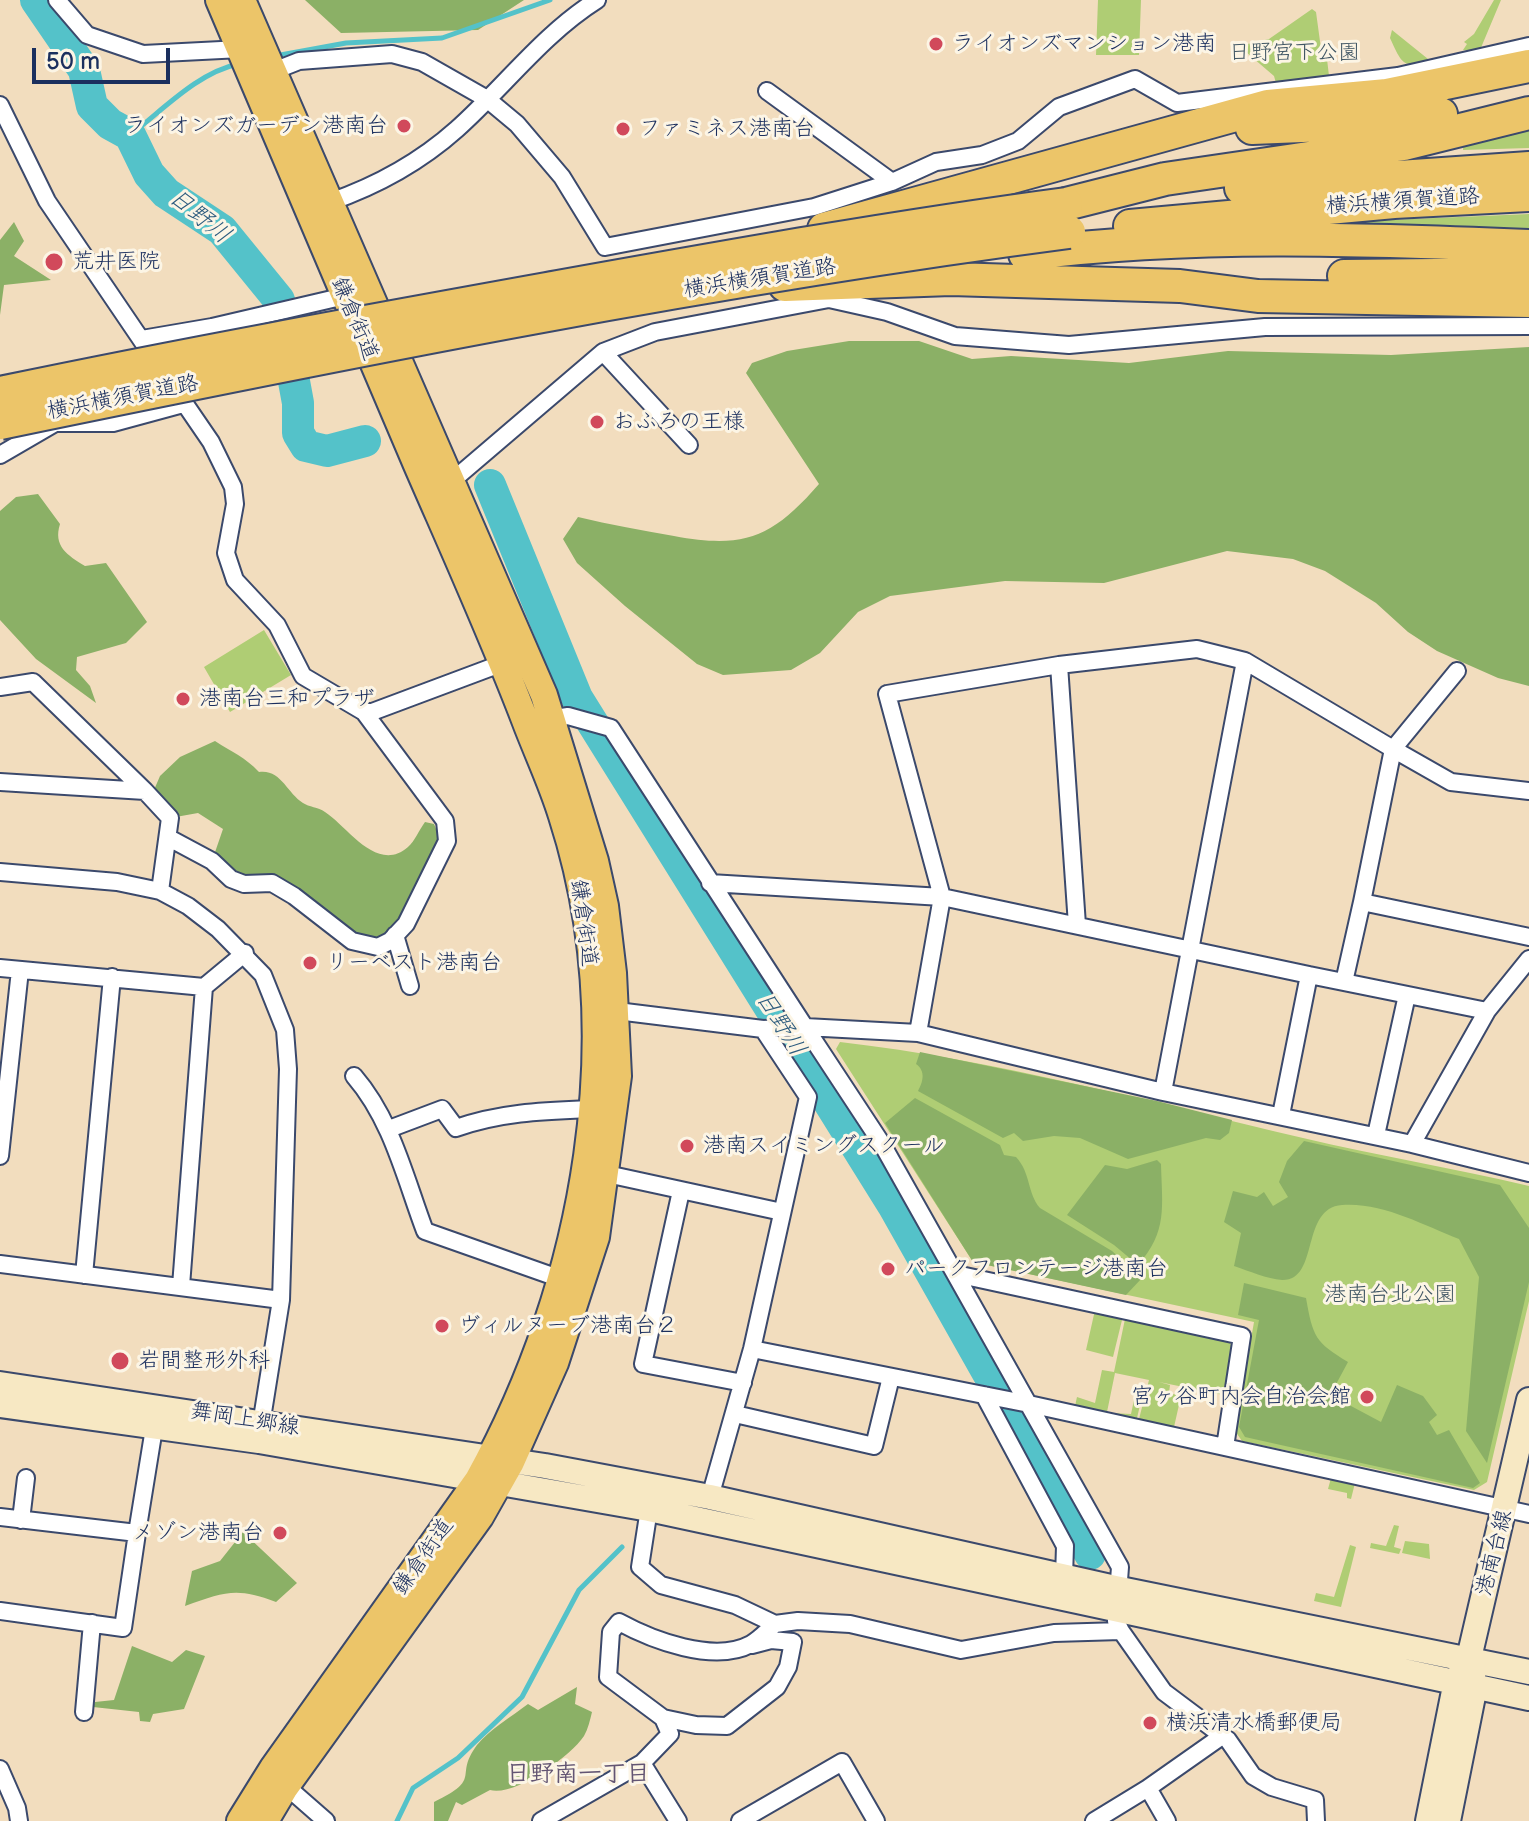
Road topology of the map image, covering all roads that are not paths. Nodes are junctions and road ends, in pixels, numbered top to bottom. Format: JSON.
{"nodes":[{"id":1,"x":57,"y":0,"type":"edge"},
{"id":2,"x":219,"y":0,"type":"edge"},
{"id":3,"x":242,"y":0,"type":"edge"},
{"id":4,"x":597,"y":0,"type":"edge"},
{"id":5,"x":1529,"y":46,"type":"edge"},
{"id":6,"x":257,"y":64,"type":"junction"},
{"id":7,"x":1529,"y":66,"type":"edge"},
{"id":8,"x":767,"y":91,"type":"dead end"},
{"id":9,"x":1529,"y":96,"type":"edge"},
{"id":10,"x":487,"y":99,"type":"junction"},
{"id":11,"x":0,"y":105,"type":"edge"},
{"id":12,"x":1529,"y":113,"type":"edge"},
{"id":13,"x":1189,"y":128,"type":"junction"},
{"id":14,"x":1529,"y":168,"type":"edge"},
{"id":15,"x":892,"y":182,"type":"junction"},
{"id":16,"x":1529,"y":195,"type":"edge"},
{"id":17,"x":330,"y":202,"type":"junction"},
{"id":18,"x":1068,"y":228,"type":"junction"},
{"id":19,"x":1526,"y":274,"type":"edge"},
{"id":20,"x":358,"y":307,"type":"junction"},
{"id":21,"x":1529,"y":326,"type":"edge"},
{"id":22,"x":142,"y":339,"type":"junction"},
{"id":23,"x":603,"y":352,"type":"junction"},
{"id":24,"x":385,"y":359,"type":"junction"},
{"id":25,"x":0,"y":393,"type":"edge"},
{"id":26,"x":183,"y":404,"type":"junction"},
{"id":27,"x":0,"y":423,"type":"edge"},
{"id":28,"x":689,"y":445,"type":"dead end"},
{"id":29,"x":0,"y":455,"type":"edge"},
{"id":30,"x":452,"y":481,"type":"junction"},
{"id":31,"x":1245,"y":661,"type":"junction"},
{"id":32,"x":503,"y":663,"type":"junction"},
{"id":33,"x":1059,"y":665,"type":"junction"},
{"id":34,"x":1457,"y":671,"type":"dead end"},
{"id":35,"x":0,"y":687,"type":"edge"},
{"id":36,"x":364,"y":712,"type":"junction"},
{"id":37,"x":548,"y":719,"type":"junction"},
{"id":38,"x":1393,"y":749,"type":"junction"},
{"id":39,"x":0,"y":782,"type":"edge"},
{"id":40,"x":145,"y":791,"type":"junction"},
{"id":41,"x":1529,"y":791,"type":"edge"},
{"id":42,"x":169,"y":838,"type":"junction"},
{"id":43,"x":0,"y":872,"type":"edge"},
{"id":44,"x":710,"y":883,"type":"junction"},
{"id":45,"x":160,"y":891,"type":"junction"},
{"id":46,"x":942,"y":897,"type":"junction"},
{"id":47,"x":1362,"y":902,"type":"junction"},
{"id":48,"x":1077,"y":925,"type":"junction"},
{"id":49,"x":395,"y":935,"type":"junction"},
{"id":50,"x":1529,"y":937,"type":"edge"},
{"id":51,"x":1192,"y":949,"type":"junction"},
{"id":52,"x":245,"y":953,"type":"junction"},
{"id":53,"x":1529,"y":959,"type":"edge"},
{"id":54,"x":0,"y":968,"type":"edge"},
{"id":55,"x":20,"y":970,"type":"junction"},
{"id":56,"x":1309,"y":975,"type":"junction"},
{"id":57,"x":112,"y":977,"type":"junction"},
{"id":58,"x":1344,"y":982,"type":"junction"},
{"id":59,"x":410,"y":986,"type":"dead end"},
{"id":60,"x":204,"y":987,"type":"junction"},
{"id":61,"x":1407,"y":995,"type":"junction"},
{"id":62,"x":617,"y":1011,"type":"junction"},
{"id":63,"x":1487,"y":1011,"type":"junction"},
{"id":64,"x":804,"y":1027,"type":"junction"},
{"id":65,"x":764,"y":1029,"type":"junction"},
{"id":66,"x":918,"y":1033,"type":"junction"},
{"id":67,"x":354,"y":1076,"type":"dead end"},
{"id":68,"x":1163,"y":1092,"type":"junction"},
{"id":69,"x":592,"y":1109,"type":"junction"},
{"id":70,"x":1281,"y":1115,"type":"junction"},
{"id":71,"x":389,"y":1129,"type":"junction"},
{"id":72,"x":1376,"y":1135,"type":"junction"},
{"id":73,"x":1412,"y":1144,"type":"junction"},
{"id":74,"x":0,"y":1156,"type":"edge"},
{"id":75,"x":1529,"y":1173,"type":"edge"},
{"id":76,"x":607,"y":1174,"type":"junction"},
{"id":77,"x":681,"y":1191,"type":"junction"},
{"id":78,"x":782,"y":1212,"type":"junction"},
{"id":79,"x":0,"y":1264,"type":"edge"},
{"id":80,"x":956,"y":1274,"type":"junction"},
{"id":81,"x":84,"y":1275,"type":"junction"},
{"id":82,"x":561,"y":1279,"type":"junction"},
{"id":83,"x":181,"y":1286,"type":"junction"},
{"id":84,"x":281,"y":1300,"type":"junction"},
{"id":85,"x":752,"y":1349,"type":"junction"},
{"id":86,"x":891,"y":1377,"type":"junction"},
{"id":87,"x":743,"y":1383,"type":"junction"},
{"id":88,"x":0,"y":1384,"type":"edge"},
{"id":89,"x":984,"y":1395,"type":"junction"},
{"id":90,"x":1529,"y":1400,"type":"edge"},
{"id":91,"x":1028,"y":1404,"type":"junction"},
{"id":92,"x":0,"y":1405,"type":"edge"},
{"id":93,"x":735,"y":1414,"type":"junction"},
{"id":94,"x":156,"y":1416,"type":"junction"},
{"id":95,"x":260,"y":1431,"type":"junction"},
{"id":96,"x":1225,"y":1447,"type":"junction"},
{"id":97,"x":495,"y":1471,"type":"junction"},
{"id":98,"x":26,"y":1478,"type":"dead end"},
{"id":99,"x":710,"y":1497,"type":"junction"},
{"id":100,"x":649,"y":1509,"type":"junction"},
{"id":101,"x":1518,"y":1512,"type":"edge"},
{"id":102,"x":0,"y":1517,"type":"edge"},
{"id":103,"x":21,"y":1520,"type":"junction"},
{"id":104,"x":137,"y":1533,"type":"junction"},
{"id":105,"x":1064,"y":1577,"type":"junction"},
{"id":106,"x":1118,"y":1610,"type":"junction"},
{"id":107,"x":0,"y":1611,"type":"edge"},
{"id":108,"x":92,"y":1623,"type":"junction"},
{"id":109,"x":775,"y":1624,"type":"junction"},
{"id":110,"x":750,"y":1645,"type":"junction"},
{"id":111,"x":1469,"y":1658,"type":"junction"},
{"id":112,"x":1529,"y":1672,"type":"edge"},
{"id":113,"x":1466,"y":1684,"type":"junction"},
{"id":114,"x":1529,"y":1698,"type":"edge"},
{"id":115,"x":84,"y":1712,"type":"dead end"},
{"id":116,"x":663,"y":1718,"type":"junction"},
{"id":117,"x":1222,"y":1736,"type":"junction"},
{"id":118,"x":642,"y":1763,"type":"junction"},
{"id":119,"x":0,"y":1769,"type":"edge"},
{"id":120,"x":286,"y":1786,"type":"junction"},
{"id":121,"x":1148,"y":1788,"type":"junction"},
{"id":122,"x":19,"y":1821,"type":"edge"},
{"id":123,"x":240,"y":1821,"type":"edge"},
{"id":124,"x":265,"y":1821,"type":"edge"},
{"id":125,"x":326,"y":1821,"type":"edge"},
{"id":126,"x":541,"y":1821,"type":"edge"},
{"id":127,"x":678,"y":1821,"type":"edge"},
{"id":128,"x":740,"y":1821,"type":"edge"},
{"id":129,"x":876,"y":1821,"type":"edge"},
{"id":130,"x":1094,"y":1821,"type":"edge"},
{"id":131,"x":1167,"y":1821,"type":"edge"},
{"id":132,"x":1316,"y":1821,"type":"edge"},
{"id":133,"x":1428,"y":1821,"type":"edge"},
{"id":134,"x":1448,"y":1821,"type":"edge"}],
"edges":[{"from":1,"to":6,"type":"street"},
{"from":2,"to":6,"type":"main road","name":"鎌倉街道"},
{"from":3,"to":6,"type":"main road","name":"鎌倉街道"},
{"from":4,"to":10,"type":"street"},
{"from":5,"to":15,"type":"street"},
{"from":6,"to":10,"type":"street"},
{"from":6,"to":17,"type":"main road","name":"鎌倉街道"},
{"from":6,"to":20,"type":"main road","name":"鎌倉街道"},
{"from":7,"to":13,"type":"highway"},
{"from":8,"to":15,"type":"street"},
{"from":9,"to":13,"type":"highway"},
{"from":10,"to":15,"type":"street"},
{"from":10,"to":17,"type":"street"},
{"from":11,"to":22,"type":"street"},
{"from":12,"to":18,"type":"highway"},
{"from":13,"to":20,"type":"highway"},
{"from":14,"to":18,"type":"highway","name":"横浜横須賀道路"},
{"from":16,"to":18,"type":"highway","name":"横浜横須賀道路"},
{"from":17,"to":20,"type":"main road","name":"鎌倉街道"},
{"from":18,"to":19,"type":"highway"},
{"from":18,"to":25,"type":"highway","name":"横浜横須賀道路","bridge":true},
{"from":18,"to":27,"type":"highway","name":"横浜横須賀道路","bridge":true},
{"from":19,"to":24,"type":"highway"},
{"from":20,"to":22,"type":"street"},
{"from":20,"to":24,"type":"main road","name":"鎌倉街道"},
{"from":21,"to":23,"type":"street"},
{"from":22,"to":26,"type":"street"},
{"from":23,"to":28,"type":"street"},
{"from":23,"to":30,"type":"street"},
{"from":24,"to":30,"type":"main road","name":"鎌倉街道"},
{"from":24,"to":32,"type":"main road","name":"鎌倉街道"},
{"from":26,"to":29,"type":"street"},
{"from":26,"to":36,"type":"street"},
{"from":30,"to":37,"type":"main road","name":"鎌倉街道"},
{"from":31,"to":33,"type":"street"},
{"from":31,"to":38,"type":"street"},
{"from":31,"to":51,"type":"street"},
{"from":32,"to":36,"type":"street"},
{"from":32,"to":37,"type":"main road","name":"鎌倉街道"},
{"from":33,"to":46,"type":"street"},
{"from":33,"to":48,"type":"street"},
{"from":34,"to":38,"type":"street"},
{"from":35,"to":40,"type":"street"},
{"from":36,"to":49,"type":"street"},
{"from":37,"to":44,"type":"street"},
{"from":37,"to":62,"type":"main road","name":"鎌倉街道"},
{"from":37,"to":69,"type":"main road","name":"鎌倉街道"},
{"from":38,"to":41,"type":"street"},
{"from":38,"to":47,"type":"street"},
{"from":39,"to":40,"type":"street"},
{"from":40,"to":42,"type":"street"},
{"from":42,"to":45,"type":"street"},
{"from":42,"to":49,"type":"street"},
{"from":43,"to":45,"type":"street"},
{"from":44,"to":46,"type":"street"},
{"from":44,"to":64,"type":"street"},
{"from":45,"to":52,"type":"street"},
{"from":46,"to":48,"type":"street"},
{"from":46,"to":66,"type":"street"},
{"from":47,"to":50,"type":"street"},
{"from":47,"to":58,"type":"street"},
{"from":48,"to":51,"type":"street"},
{"from":49,"to":59,"type":"street"},
{"from":51,"to":56,"type":"street"},
{"from":51,"to":68,"type":"street"},
{"from":52,"to":60,"type":"street"},
{"from":52,"to":84,"type":"street"},
{"from":53,"to":63,"type":"street"},
{"from":54,"to":55,"type":"street"},
{"from":55,"to":57,"type":"street"},
{"from":55,"to":74,"type":"street"},
{"from":56,"to":58,"type":"street"},
{"from":56,"to":70,"type":"street"},
{"from":57,"to":60,"type":"street"},
{"from":57,"to":81,"type":"street"},
{"from":58,"to":61,"type":"street"},
{"from":60,"to":83,"type":"street"},
{"from":61,"to":63,"type":"street"},
{"from":61,"to":72,"type":"street"},
{"from":62,"to":65,"type":"street"},
{"from":62,"to":76,"type":"main road","name":"鎌倉街道"},
{"from":63,"to":73,"type":"street"},
{"from":64,"to":65,"type":"street"},
{"from":64,"to":66,"type":"street"},
{"from":64,"to":80,"type":"street"},
{"from":65,"to":78,"type":"street"},
{"from":66,"to":68,"type":"street"},
{"from":67,"to":71,"type":"street"},
{"from":68,"to":70,"type":"street"},
{"from":69,"to":71,"type":"street"},
{"from":69,"to":82,"type":"main road","name":"鎌倉街道"},
{"from":70,"to":72,"type":"street"},
{"from":71,"to":82,"type":"street"},
{"from":72,"to":73,"type":"street"},
{"from":73,"to":75,"type":"street"},
{"from":76,"to":77,"type":"street"},
{"from":76,"to":97,"type":"main road","name":"鎌倉街道"},
{"from":77,"to":78,"type":"street"},
{"from":77,"to":87,"type":"street"},
{"from":78,"to":85,"type":"street"},
{"from":79,"to":81,"type":"street"},
{"from":80,"to":91,"type":"street"},
{"from":80,"to":96,"type":"street"},
{"from":81,"to":83,"type":"street"},
{"from":82,"to":97,"type":"main road","name":"鎌倉街道"},
{"from":83,"to":84,"type":"street"},
{"from":84,"to":95,"type":"street"},
{"from":85,"to":86,"type":"street"},
{"from":85,"to":87,"type":"street"},
{"from":86,"to":89,"type":"street"},
{"from":86,"to":93,"type":"street"},
{"from":87,"to":93,"type":"street"},
{"from":88,"to":94,"type":"street","name":"舞岡上郷線"},
{"from":89,"to":91,"type":"street"},
{"from":89,"to":105,"type":"street"},
{"from":90,"to":101,"type":"street","name":"港南台線"},
{"from":91,"to":96,"type":"street"},
{"from":91,"to":106,"type":"street"},
{"from":92,"to":94,"type":"street","name":"舞岡上郷線"},
{"from":93,"to":99,"type":"street"},
{"from":94,"to":95,"type":"street","name":"舞岡上郷線"},
{"from":94,"to":104,"type":"street"},
{"from":95,"to":97,"type":"street","name":"舞岡上郷線"},
{"from":96,"to":101,"type":"street"},
{"from":97,"to":99,"type":"street"},
{"from":97,"to":100,"type":"street"},
{"from":97,"to":120,"type":"main road","name":"鎌倉街道"},
{"from":97,"to":123,"type":"main road","name":"鎌倉街道"},
{"from":98,"to":103,"type":"street"},
{"from":99,"to":105,"type":"street"},
{"from":100,"to":106,"type":"street"},
{"from":100,"to":109,"type":"street"},
{"from":101,"to":111,"type":"street","name":"港南台線"},
{"from":102,"to":103,"type":"street"},
{"from":103,"to":104,"type":"street"},
{"from":104,"to":108,"type":"street"},
{"from":105,"to":106,"type":"street"},
{"from":106,"to":109,"type":"street"},
{"from":106,"to":111,"type":"street"},
{"from":106,"to":113,"type":"street"},
{"from":106,"to":117,"type":"street"},
{"from":107,"to":108,"type":"street"},
{"from":108,"to":115,"type":"street"},
{"from":109,"to":110,"type":"street"},
{"from":110,"to":116,"type":"street"},
{"from":110,"to":116,"type":"street"},
{"from":111,"to":112,"type":"street"},
{"from":111,"to":113,"type":"street","name":"港南台線"},
{"from":113,"to":114,"type":"street"},
{"from":113,"to":133,"type":"street"},
{"from":113,"to":134,"type":"street"},
{"from":116,"to":118,"type":"street"},
{"from":117,"to":121,"type":"street"},
{"from":117,"to":132,"type":"street"},
{"from":118,"to":126,"type":"street"},
{"from":118,"to":127,"type":"street"},
{"from":119,"to":122,"type":"street"},
{"from":120,"to":124,"type":"main road","name":"鎌倉街道"},
{"from":120,"to":125,"type":"street"},
{"from":121,"to":130,"type":"street"},
{"from":121,"to":131,"type":"street"},
{"from":128,"to":129,"type":"street"}]}
